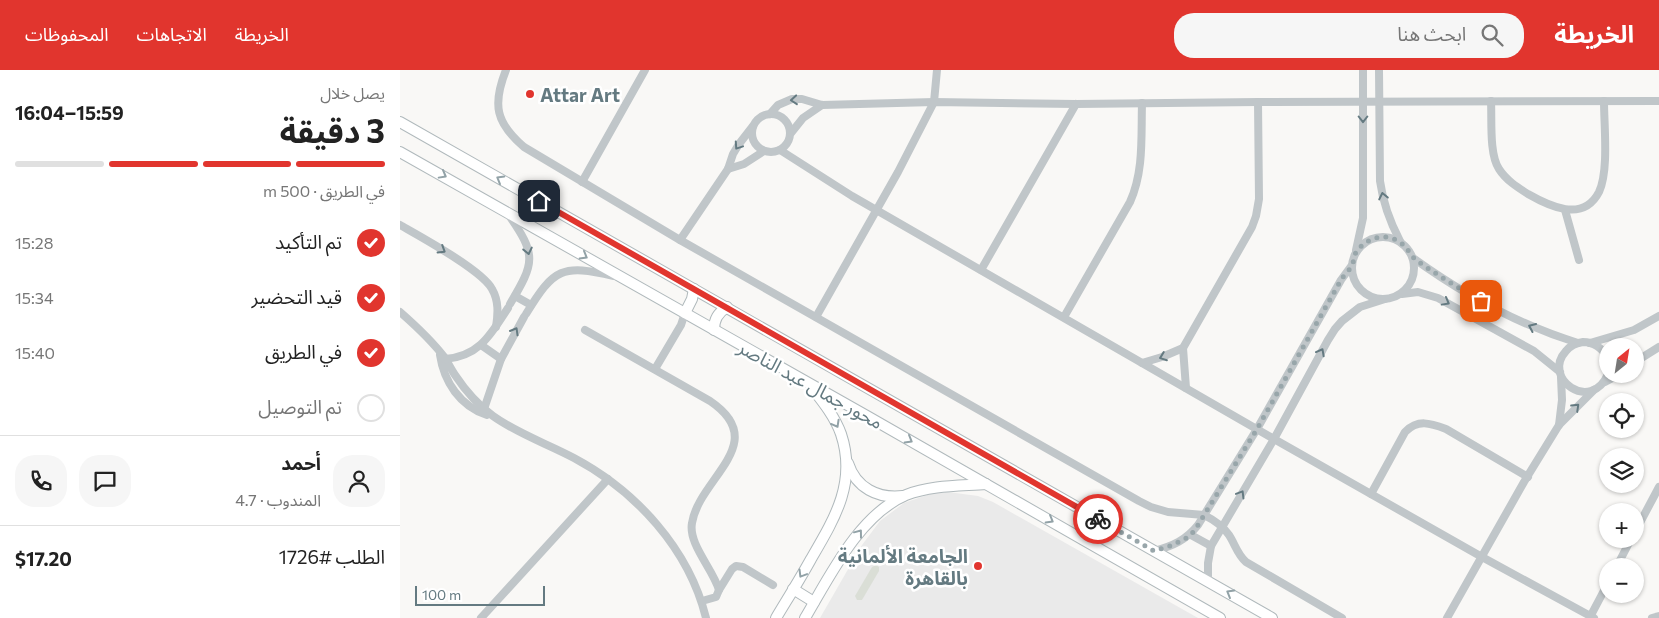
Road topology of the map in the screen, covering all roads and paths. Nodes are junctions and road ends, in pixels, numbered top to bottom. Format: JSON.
{"nodes":[{"id":1,"x":506,"y":70,"type":"edge"},
{"id":2,"x":645,"y":70,"type":"edge"},
{"id":3,"x":937,"y":70,"type":"edge"},
{"id":4,"x":1363,"y":70,"type":"edge"},
{"id":5,"x":1379,"y":70,"type":"edge"},
{"id":6,"x":1363,"y":101,"type":"junction"},
{"id":7,"x":1379,"y":101,"type":"junction"},
{"id":8,"x":1491,"y":101,"type":"junction"},
{"id":9,"x":1604,"y":101,"type":"junction"},
{"id":10,"x":1659,"y":101,"type":"edge"},
{"id":11,"x":934,"y":102,"type":"junction"},
{"id":12,"x":1258,"y":102,"type":"junction"},
{"id":13,"x":1142,"y":103,"type":"junction"},
{"id":14,"x":1076,"y":104,"type":"junction"},
{"id":15,"x":822,"y":105,"type":"junction"},
{"id":16,"x":770,"y":114,"type":"junction"},
{"id":17,"x":400,"y":122,"type":"edge"},
{"id":18,"x":754,"y":126,"type":"junction"},
{"id":19,"x":791,"y":133,"type":"junction"},
{"id":20,"x":780,"y":150,"type":"junction"},
{"id":21,"x":764,"y":151,"type":"junction"},
{"id":22,"x":400,"y":152,"type":"edge"},
{"id":23,"x":728,"y":169,"type":"junction"},
{"id":24,"x":582,"y":182,"type":"junction"},
{"id":25,"x":504,"y":210,"type":"junction"},
{"id":26,"x":876,"y":210,"type":"junction"},
{"id":27,"x":1565,"y":210,"type":"junction"},
{"id":28,"x":400,"y":225,"type":"edge"},
{"id":29,"x":680,"y":240,"type":"junction"},
{"id":30,"x":1400,"y":242,"type":"junction"},
{"id":31,"x":1355,"y":255,"type":"junction"},
{"id":32,"x":1413,"y":258,"type":"junction"},
{"id":33,"x":1579,"y":260,"type":"dead end"},
{"id":34,"x":1352,"y":265,"type":"junction"},
{"id":35,"x":981,"y":270,"type":"junction"},
{"id":36,"x":623,"y":278,"type":"junction"},
{"id":37,"x":694,"y":289,"type":"junction"},
{"id":38,"x":1400,"y":294,"type":"junction"},
{"id":39,"x":515,"y":296,"type":"junction"},
{"id":40,"x":1384,"y":299,"type":"junction"},
{"id":41,"x":531,"y":305,"type":"junction"},
{"id":42,"x":726,"y":307,"type":"junction"},
{"id":43,"x":400,"y":312,"type":"edge"},
{"id":44,"x":685,"y":313,"type":"junction"},
{"id":45,"x":1659,"y":316,"type":"edge"},
{"id":46,"x":816,"y":317,"type":"junction"},
{"id":47,"x":1064,"y":317,"type":"junction"},
{"id":48,"x":496,"y":327,"type":"junction"},
{"id":49,"x":585,"y":330,"type":"dead end"},
{"id":50,"x":714,"y":330,"type":"junction"},
{"id":51,"x":1578,"y":343,"type":"junction"},
{"id":52,"x":1590,"y":343,"type":"junction"},
{"id":53,"x":482,"y":345,"type":"junction"},
{"id":54,"x":1599,"y":347,"type":"edge"},
{"id":55,"x":1659,"y":347,"type":"edge"},
{"id":56,"x":1183,"y":348,"type":"junction"},
{"id":57,"x":443,"y":356,"type":"junction"},
{"id":58,"x":1644,"y":356,"type":"edge"},
{"id":59,"x":501,"y":359,"type":"junction"},
{"id":60,"x":1142,"y":363,"type":"junction"},
{"id":61,"x":655,"y":369,"type":"junction"},
{"id":62,"x":1561,"y":374,"type":"junction"},
{"id":63,"x":1604,"y":383,"type":"edge"},
{"id":64,"x":809,"y":384,"type":"junction"},
{"id":65,"x":1186,"y":388,"type":"junction"},
{"id":66,"x":1594,"y":390,"type":"junction"},
{"id":67,"x":484,"y":409,"type":"junction"},
{"id":68,"x":494,"y":417,"type":"junction"},
{"id":69,"x":1559,"y":425,"type":"junction"},
{"id":70,"x":1257,"y":429,"type":"junction"},
{"id":71,"x":1274,"y":439,"type":"junction"},
{"id":72,"x":847,"y":457,"type":"junction"},
{"id":73,"x":1528,"y":477,"type":"junction"},
{"id":74,"x":608,"y":479,"type":"junction"},
{"id":75,"x":986,"y":484,"type":"junction"},
{"id":76,"x":1659,"y":487,"type":"edge"},
{"id":77,"x":1371,"y":494,"type":"junction"},
{"id":78,"x":906,"y":495,"type":"junction"},
{"id":79,"x":1204,"y":515,"type":"junction"},
{"id":80,"x":1644,"y":515,"type":"edge"},
{"id":81,"x":1096,"y":517,"type":"junction"},
{"id":82,"x":1222,"y":526,"type":"junction"},
{"id":83,"x":1191,"y":535,"type":"junction"},
{"id":84,"x":1083,"y":539,"type":"junction"},
{"id":85,"x":1211,"y":546,"type":"junction"},
{"id":86,"x":1154,"y":551,"type":"junction"},
{"id":87,"x":1482,"y":557,"type":"junction"},
{"id":88,"x":1208,"y":581,"type":"junction"},
{"id":89,"x":773,"y":585,"type":"dead end"},
{"id":90,"x":719,"y":590,"type":"junction"},
{"id":91,"x":793,"y":590,"type":"junction"},
{"id":92,"x":702,"y":601,"type":"junction"},
{"id":93,"x":814,"y":602,"type":"junction"},
{"id":94,"x":1599,"y":602,"type":"edge"},
{"id":95,"x":1659,"y":616,"type":"edge"},
{"id":96,"x":1592,"y":617,"type":"edge"},
{"id":97,"x":481,"y":618,"type":"edge"},
{"id":98,"x":706,"y":618,"type":"edge"},
{"id":99,"x":776,"y":618,"type":"edge"},
{"id":100,"x":805,"y":618,"type":"edge"},
{"id":101,"x":1220,"y":618,"type":"edge"},
{"id":102,"x":1272,"y":618,"type":"edge"},
{"id":103,"x":1342,"y":618,"type":"edge"},
{"id":104,"x":1447,"y":618,"type":"edge"},
{"id":105,"x":1652,"y":618,"type":"edge"}],
"edges":[{"from":1,"to":24,"type":"street"},
{"from":2,"to":24,"type":"street"},
{"from":3,"to":11,"type":"street"},
{"from":4,"to":6,"type":"street"},
{"from":5,"to":7,"type":"street"},
{"from":6,"to":7,"type":"street"},
{"from":6,"to":12,"type":"street"},
{"from":6,"to":31,"type":"street","one_way":true},
{"from":7,"to":8,"type":"street"},
{"from":30,"to":7,"type":"street","one_way":true},
{"from":8,"to":9,"type":"street"},
{"from":8,"to":27,"type":"street"},
{"from":9,"to":10,"type":"street"},
{"from":9,"to":27,"type":"street"},
{"from":11,"to":14,"type":"street"},
{"from":11,"to":15,"type":"street"},
{"from":11,"to":26,"type":"street"},
{"from":12,"to":13,"type":"street"},
{"from":12,"to":56,"type":"street"},
{"from":13,"to":14,"type":"street"},
{"from":13,"to":47,"type":"street"},
{"from":14,"to":35,"type":"street"},
{"from":15,"to":16,"type":"street","one_way":true},
{"from":15,"to":19,"type":"street"},
{"from":16,"to":18,"type":"street"},
{"from":16,"to":19,"type":"street"},
{"from":37,"to":17,"type":"main road","name":"محور جمال عبد الناصر","one_way":true},
{"from":18,"to":21,"type":"street"},
{"from":18,"to":23,"type":"street","one_way":true},
{"from":19,"to":20,"type":"street"},
{"from":20,"to":21,"type":"street"},
{"from":20,"to":26,"type":"street"},
{"from":21,"to":23,"type":"street"},
{"from":22,"to":25,"type":"main road","name":"محور جمال عبد الناصر","one_way":true},
{"from":23,"to":29,"type":"street"},
{"from":24,"to":29,"type":"street"},
{"from":25,"to":36,"type":"main road","name":"محور جمال عبد الناصر","one_way":true},
{"from":25,"to":39,"type":"street","one_way":true},
{"from":26,"to":35,"type":"street"},
{"from":26,"to":46,"type":"street"},
{"from":27,"to":33,"type":"street"},
{"from":28,"to":48,"type":"street","one_way":true},
{"from":29,"to":46,"type":"street"},
{"from":30,"to":31,"type":"street"},
{"from":30,"to":32,"type":"street"},
{"from":31,"to":34,"type":"street"},
{"from":32,"to":38,"type":"street"},
{"from":51,"to":32,"type":"street","one_way":true},
{"from":34,"to":40,"type":"street"},
{"from":34,"to":70,"type":"street"},
{"from":35,"to":47,"type":"street"},
{"from":36,"to":41,"type":"street"},
{"from":36,"to":44,"type":"main road","name":"محور جمال عبد الناصر"},
{"from":37,"to":42,"type":"main road","name":"محور جمال عبد الناصر"},
{"from":37,"to":44,"type":"main road"},
{"from":38,"to":40,"type":"street"},
{"from":38,"to":62,"type":"street","one_way":true},
{"from":39,"to":41,"type":"street"},
{"from":39,"to":48,"type":"street"},
{"from":71,"to":40,"type":"street","one_way":true},
{"from":59,"to":41,"type":"street","one_way":true},
{"from":42,"to":50,"type":"main road"},
{"from":42,"to":81,"type":"main road","name":"محور جمال عبد الناصر"},
{"from":43,"to":57,"type":"street"},
{"from":44,"to":50,"type":"main road","name":"محور جمال عبد الناصر"},
{"from":44,"to":61,"type":"street"},
{"from":45,"to":52,"type":"street"},
{"from":46,"to":79,"type":"street"},
{"from":47,"to":60,"type":"street"},
{"from":48,"to":53,"type":"street"},
{"from":49,"to":61,"type":"street"},
{"from":50,"to":64,"type":"main road","name":"محور جمال عبد الناصر"},
{"from":51,"to":52,"type":"street"},
{"from":51,"to":62,"type":"street"},
{"from":52,"to":54,"type":"street"},
{"from":53,"to":57,"type":"street"},
{"from":53,"to":59,"type":"street"},
{"from":55,"to":58,"type":"street"},
{"from":56,"to":60,"type":"street","one_way":true},
{"from":56,"to":65,"type":"street"},
{"from":57,"to":67,"type":"street"},
{"from":57,"to":68,"type":"street"},
{"from":59,"to":67,"type":"street"},
{"from":60,"to":65,"type":"street"},
{"from":61,"to":90,"type":"street"},
{"from":62,"to":66,"type":"street"},
{"from":62,"to":69,"type":"street"},
{"from":63,"to":66,"type":"street"},
{"from":64,"to":72,"type":"main road","one_way":true},
{"from":64,"to":75,"type":"main road","name":"محور جمال عبد الناصر","one_way":true},
{"from":65,"to":70,"type":"street"},
{"from":69,"to":66,"type":"street","one_way":true},
{"from":67,"to":68,"type":"street"},
{"from":68,"to":74,"type":"street"},
{"from":69,"to":73,"type":"street"},
{"from":70,"to":71,"type":"street"},
{"from":70,"to":79,"type":"street"},
{"from":71,"to":77,"type":"street"},
{"from":82,"to":71,"type":"street","one_way":true},
{"from":72,"to":78,"type":"main road"},
{"from":72,"to":91,"type":"main road","one_way":true},
{"from":73,"to":77,"type":"street"},
{"from":73,"to":87,"type":"street"},
{"from":74,"to":92,"type":"street"},
{"from":74,"to":97,"type":"street"},
{"from":75,"to":78,"type":"main road"},
{"from":75,"to":84,"type":"main road","name":"محور جمال عبد الناصر","one_way":true},
{"from":76,"to":80,"type":"street"},
{"from":77,"to":87,"type":"street"},
{"from":93,"to":78,"type":"main road","one_way":true},
{"from":79,"to":82,"type":"street"},
{"from":79,"to":83,"type":"street"},
{"from":81,"to":84,"type":"main road"},
{"from":81,"to":86,"type":"main road","name":"محور جمال عبد الناصر"},
{"from":82,"to":85,"type":"street"},
{"from":82,"to":103,"type":"street"},
{"from":83,"to":85,"type":"street"},
{"from":83,"to":86,"type":"street"},
{"from":84,"to":101,"type":"main road","name":"محور جمال عبد الناصر"},
{"from":85,"to":88,"type":"street"},
{"from":86,"to":88,"type":"main road","name":"محور جمال عبد الناصر"},
{"from":87,"to":96,"type":"street"},
{"from":87,"to":104,"type":"street"},
{"from":102,"to":88,"type":"main road","name":"محور جمال عبد الناصر","one_way":true},
{"from":89,"to":90,"type":"street"},
{"from":90,"to":92,"type":"street"},
{"from":91,"to":93,"type":"main road"},
{"from":91,"to":99,"type":"main road"},
{"from":92,"to":98,"type":"street"},
{"from":93,"to":100,"type":"main road"},
{"from":94,"to":96,"type":"street"},
{"from":95,"to":105,"type":"street"}]}
